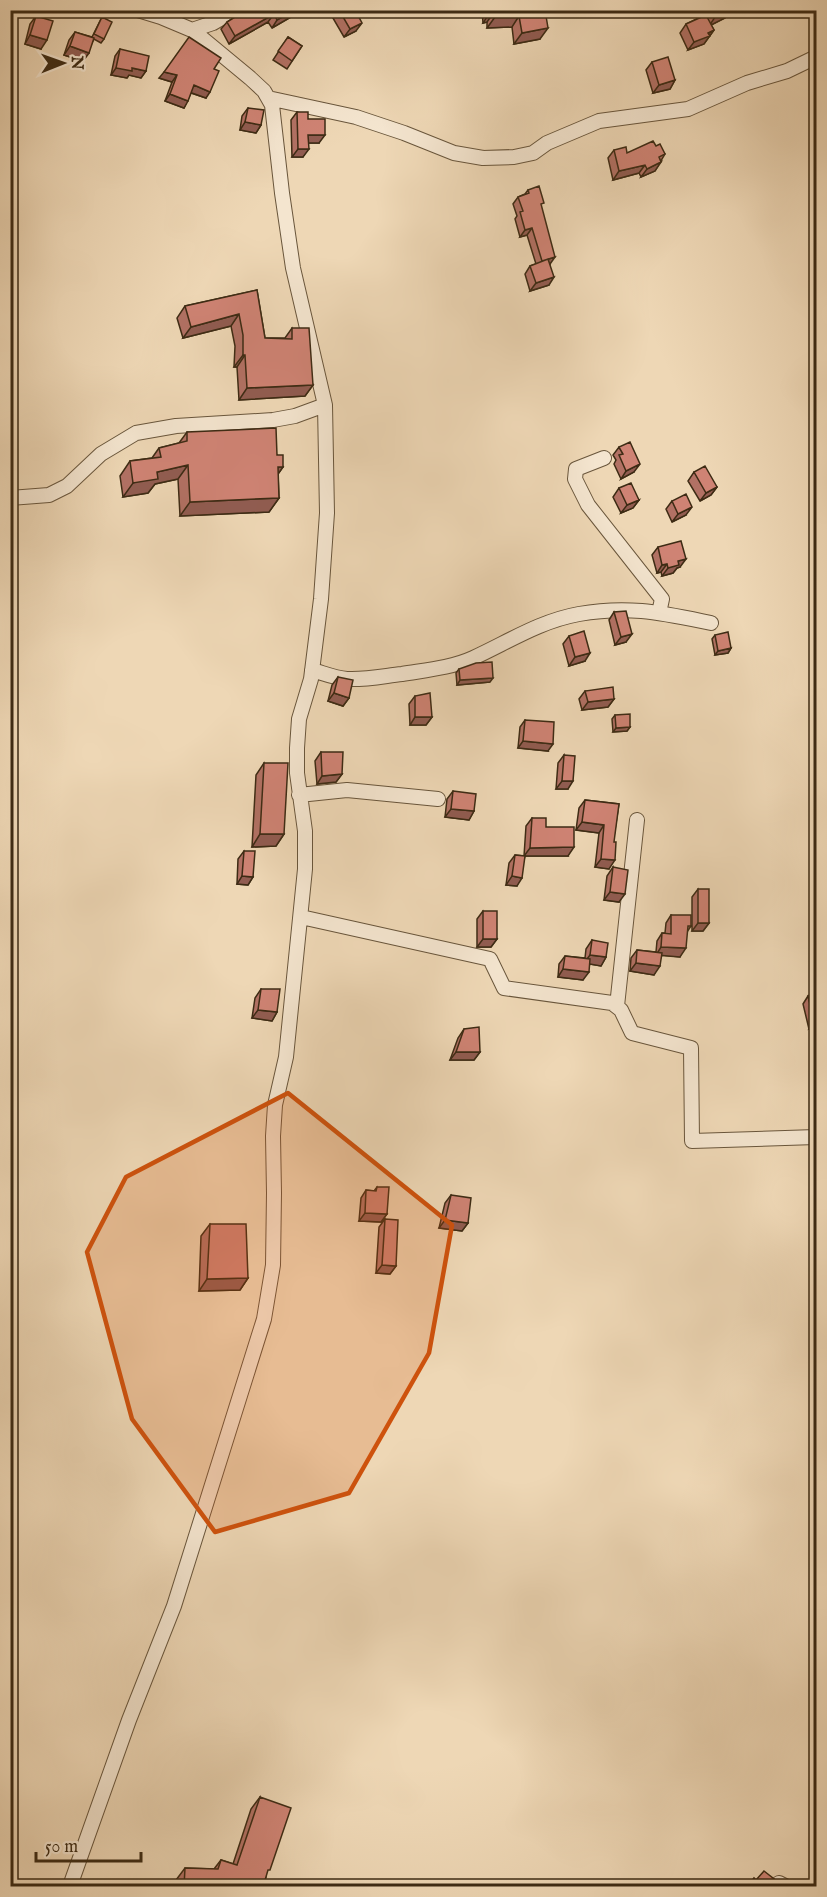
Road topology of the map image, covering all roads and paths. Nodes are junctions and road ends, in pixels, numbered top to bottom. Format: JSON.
{"nodes":[{"id":1,"x":138,"y":10,"type":"edge"},
{"id":2,"x":235,"y":10,"type":"edge"},
{"id":3,"x":192,"y":30,"type":"junction"},
{"id":4,"x":816,"y":57,"type":"edge"},
{"id":5,"x":268,"y":98,"type":"junction"},
{"id":6,"x":325,"y":405,"type":"junction"},
{"id":7,"x":604,"y":458,"type":"dead end"},
{"id":8,"x":10,"y":498,"type":"edge"},
{"id":9,"x":659,"y":613,"type":"junction"},
{"id":10,"x":711,"y":623,"type":"dead end"},
{"id":11,"x":312,"y":670,"type":"junction"},
{"id":12,"x":299,"y":795,"type":"junction"},
{"id":13,"x":438,"y":799,"type":"dead end"},
{"id":14,"x":637,"y":820,"type":"dead end"},
{"id":15,"x":301,"y":917,"type":"junction"},
{"id":16,"x":617,"y":1006,"type":"junction"},
{"id":17,"x":816,"y":1137,"type":"edge"},
{"id":18,"x":70,"y":1887,"type":"edge"}],
"edges":[{"from":1,"to":3,"type":"street"},
{"from":2,"to":3,"type":"street"},
{"from":3,"to":5,"type":"street"},
{"from":4,"to":5,"type":"street"},
{"from":5,"to":6,"type":"street"},
{"from":6,"to":8,"type":"street"},
{"from":6,"to":11,"type":"street"},
{"from":7,"to":9,"type":"street"},
{"from":9,"to":10,"type":"street"},
{"from":9,"to":11,"type":"street"},
{"from":11,"to":12,"type":"street"},
{"from":12,"to":13,"type":"street"},
{"from":12,"to":15,"type":"street"},
{"from":14,"to":16,"type":"street"},
{"from":15,"to":16,"type":"street"},
{"from":15,"to":18,"type":"street"},
{"from":16,"to":17,"type":"street"}]}
